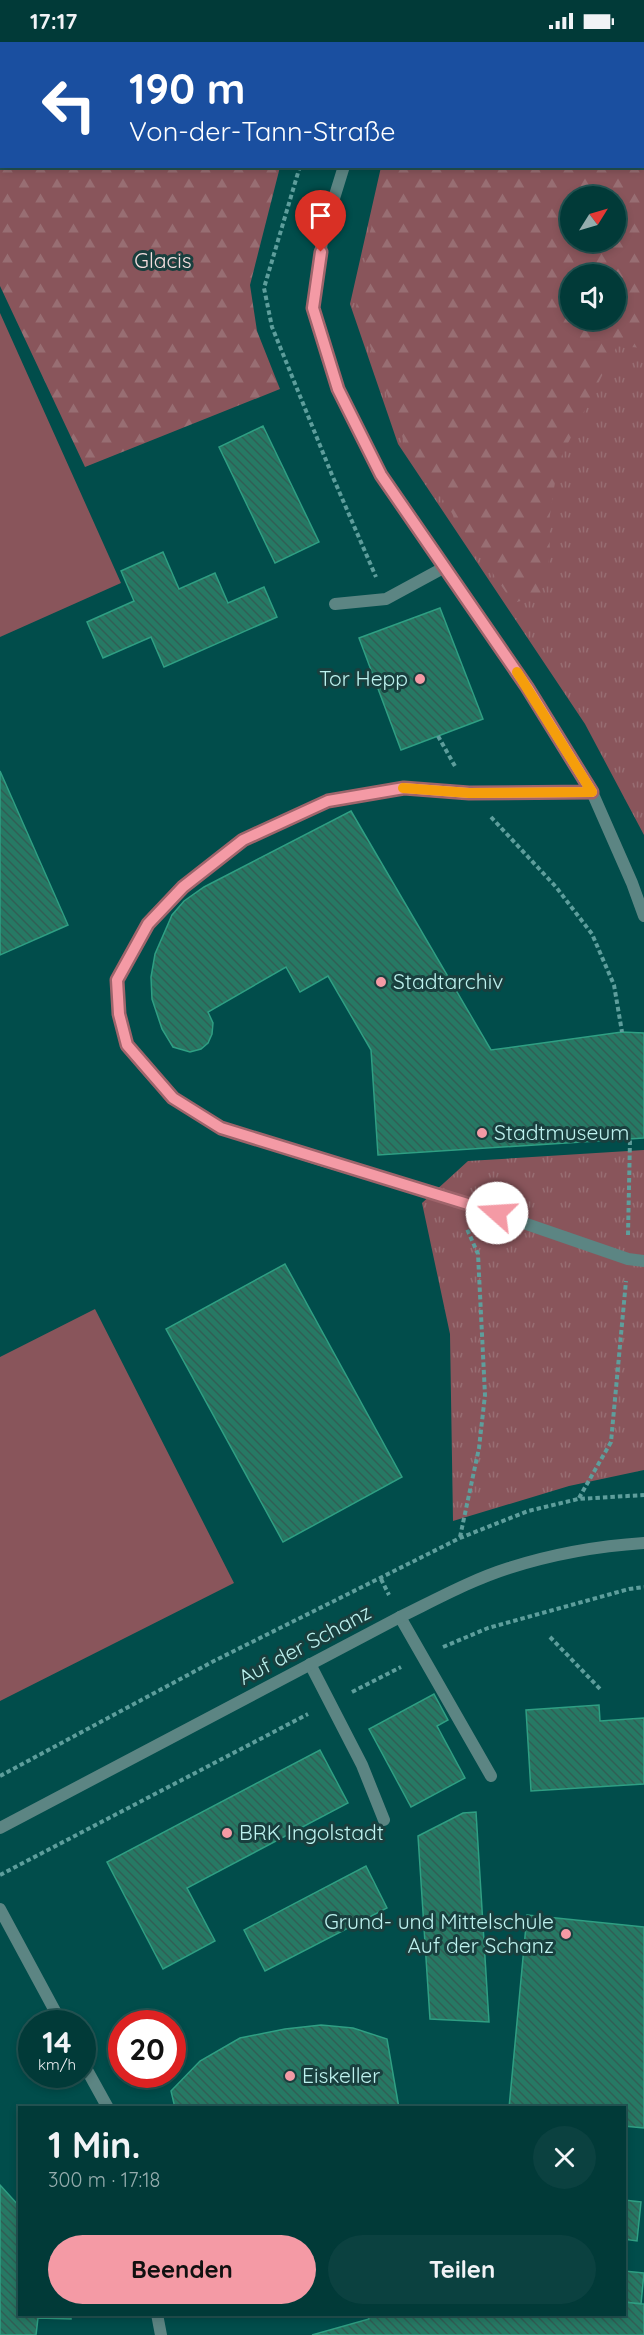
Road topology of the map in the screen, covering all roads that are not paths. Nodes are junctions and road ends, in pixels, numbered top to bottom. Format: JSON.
{"nodes":[{"id":1,"x":343,"y":168,"type":"edge"},
{"id":2,"x":445,"y":567,"type":"junction"},
{"id":3,"x":335,"y":604,"type":"dead end"},
{"id":4,"x":592,"y":792,"type":"junction"},
{"id":5,"x":644,"y":916,"type":"edge"},
{"id":6,"x":644,"y":1260,"type":"edge"},
{"id":7,"x":644,"y":1543,"type":"edge"},
{"id":8,"x":400,"y":1617,"type":"junction"},
{"id":9,"x":310,"y":1664,"type":"junction"},
{"id":10,"x":491,"y":1776,"type":"dead end"},
{"id":11,"x":384,"y":1820,"type":"dead end"},
{"id":12,"x":0,"y":1828,"type":"edge"},
{"id":13,"x":0,"y":1909,"type":"edge"},
{"id":14,"x":54,"y":2010,"type":"edge"},
{"id":15,"x":96,"y":2086,"type":"edge"},
{"id":16,"x":107,"y":2106,"type":"edge"},
{"id":17,"x":157,"y":2316,"type":"edge"},
{"id":18,"x":162,"y":2335,"type":"edge"}],
"edges":[{"from":1,"to":2,"type":"street"},
{"from":2,"to":3,"type":"street"},
{"from":2,"to":4,"type":"street"},
{"from":4,"to":5,"type":"street"},
{"from":4,"to":6,"type":"street"},
{"from":7,"to":8,"type":"street","name":"Auf der Schanz"},
{"from":8,"to":9,"type":"street","name":"Auf der Schanz"},
{"from":8,"to":10,"type":"street"},
{"from":9,"to":11,"type":"street"},
{"from":9,"to":12,"type":"street","name":"Auf der Schanz"},
{"from":13,"to":14,"type":"street"},
{"from":15,"to":16,"type":"street"},
{"from":17,"to":18,"type":"street"}]}
